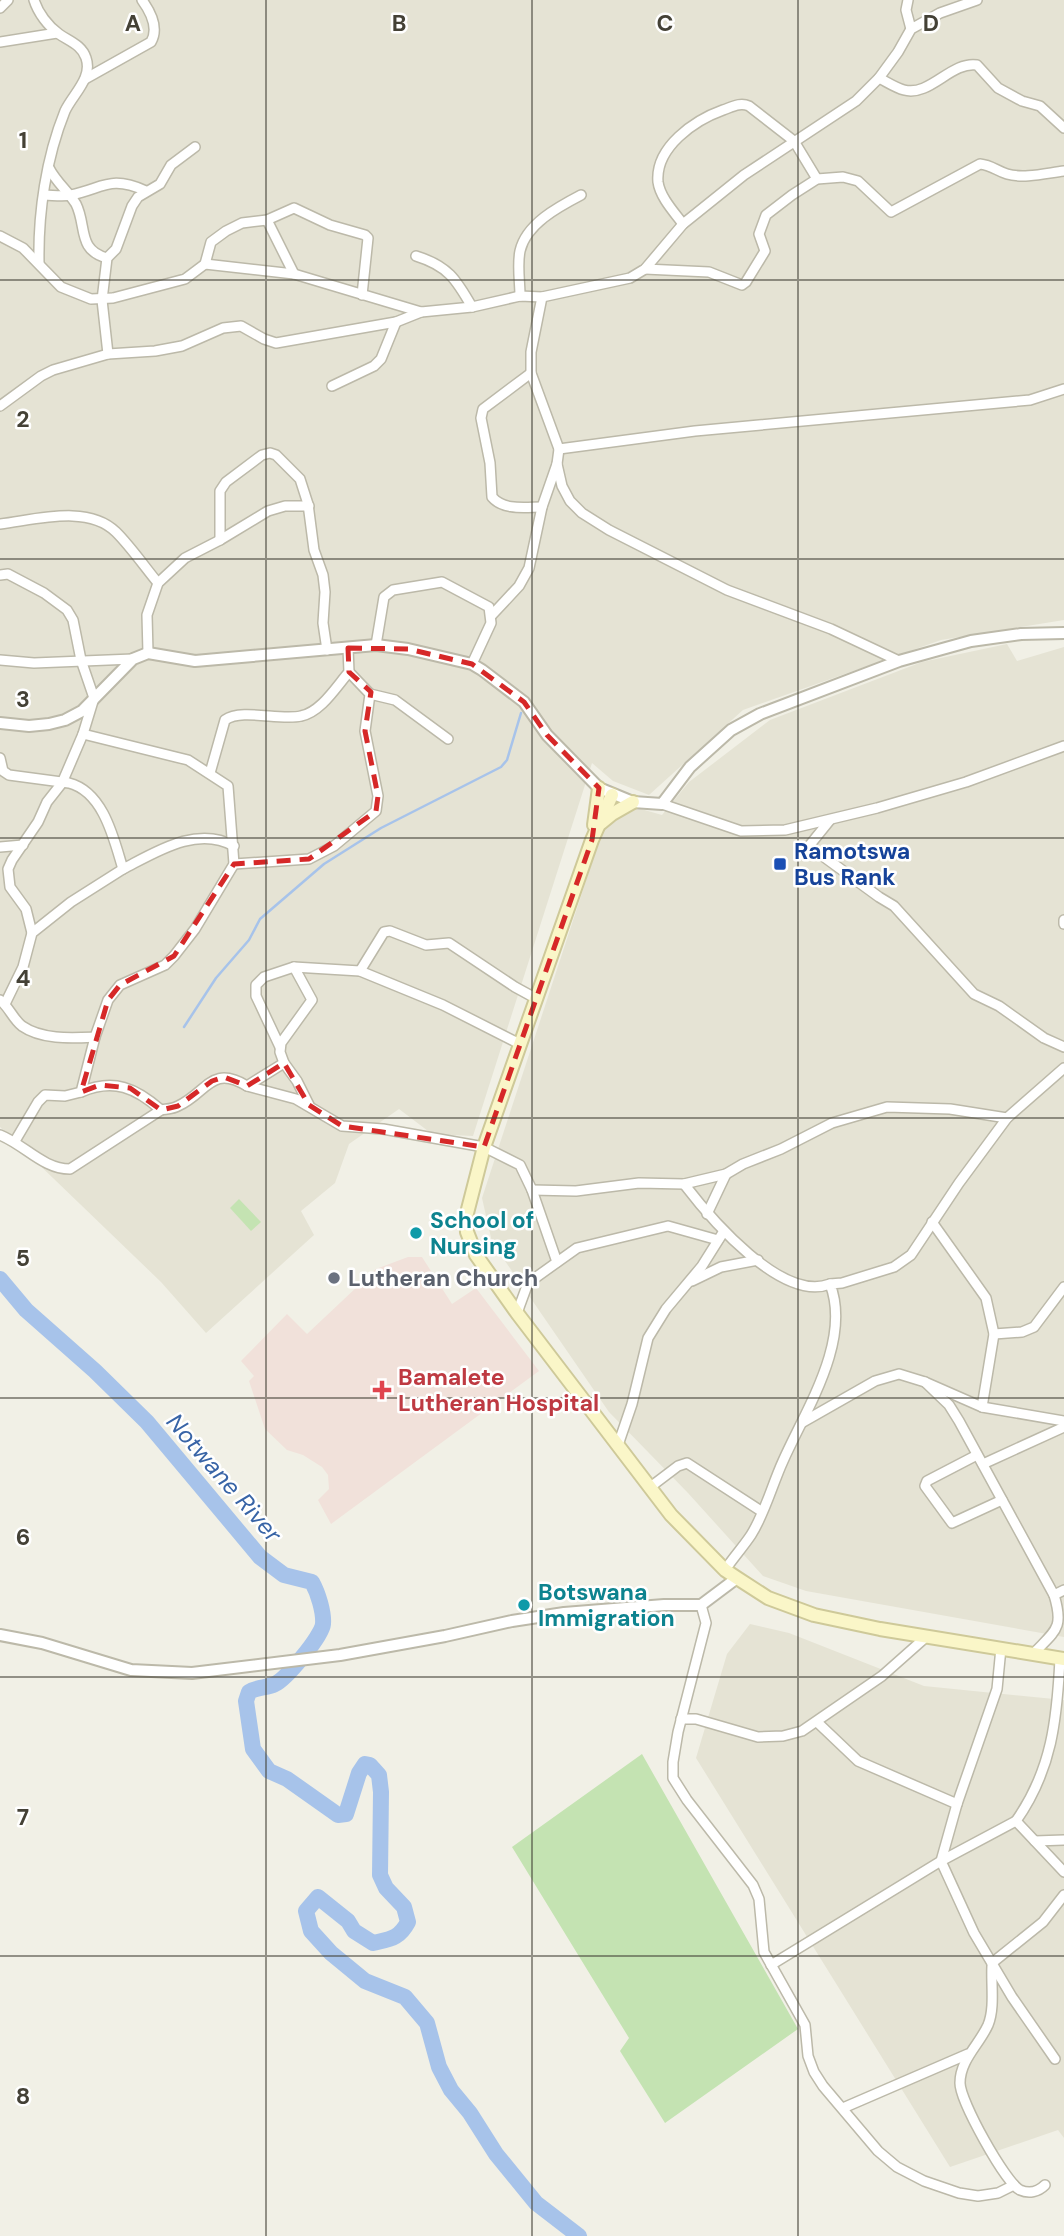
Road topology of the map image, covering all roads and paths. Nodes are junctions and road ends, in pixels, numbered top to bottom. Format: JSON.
{"nodes":[{"id":1,"x":8,"y":0,"type":"edge"},
{"id":2,"x":34,"y":0,"type":"edge"},
{"id":3,"x":142,"y":0,"type":"edge"},
{"id":4,"x":908,"y":0,"type":"edge"},
{"id":5,"x":977,"y":0,"type":"edge"},
{"id":6,"x":0,"y":8,"type":"edge"},
{"id":7,"x":911,"y":29,"type":"junction"},
{"id":8,"x":57,"y":33,"type":"junction"},
{"id":9,"x":0,"y":42,"type":"edge"},
{"id":10,"x":879,"y":78,"type":"junction"},
{"id":11,"x":85,"y":79,"type":"junction"},
{"id":12,"x":1064,"y":128,"type":"edge"},
{"id":13,"x":794,"y":141,"type":"junction"},
{"id":14,"x":195,"y":147,"type":"dead end"},
{"id":15,"x":49,"y":168,"type":"junction"},
{"id":16,"x":1064,"y":171,"type":"edge"},
{"id":17,"x":817,"y":179,"type":"junction"},
{"id":18,"x":146,"y":191,"type":"junction"},
{"id":19,"x":44,"y":195,"type":"junction"},
{"id":20,"x":70,"y":195,"type":"junction"},
{"id":21,"x":581,"y":195,"type":"dead end"},
{"id":22,"x":267,"y":220,"type":"junction"},
{"id":23,"x":682,"y":224,"type":"junction"},
{"id":24,"x":1,"y":238,"type":"edge"},
{"id":25,"x":416,"y":256,"type":"dead end"},
{"id":26,"x":107,"y":258,"type":"junction"},
{"id":27,"x":39,"y":263,"type":"junction"},
{"id":28,"x":205,"y":264,"type":"junction"},
{"id":29,"x":645,"y":268,"type":"junction"},
{"id":30,"x":294,"y":274,"type":"junction"},
{"id":31,"x":362,"y":295,"type":"junction"},
{"id":32,"x":520,"y":296,"type":"junction"},
{"id":33,"x":542,"y":297,"type":"junction"},
{"id":34,"x":102,"y":300,"type":"junction"},
{"id":35,"x":472,"y":307,"type":"junction"},
{"id":36,"x":421,"y":312,"type":"junction"},
{"id":37,"x":396,"y":322,"type":"junction"},
{"id":38,"x":108,"y":354,"type":"junction"},
{"id":39,"x":531,"y":373,"type":"junction"},
{"id":40,"x":331,"y":386,"type":"dead end"},
{"id":41,"x":1064,"y":389,"type":"edge"},
{"id":42,"x":0,"y":406,"type":"edge"},
{"id":43,"x":559,"y":449,"type":"junction"},
{"id":44,"x":557,"y":464,"type":"junction"},
{"id":45,"x":309,"y":506,"type":"junction"},
{"id":46,"x":542,"y":507,"type":"junction"},
{"id":47,"x":0,"y":524,"type":"edge"},
{"id":48,"x":220,"y":540,"type":"junction"},
{"id":49,"x":0,"y":575,"type":"edge"},
{"id":50,"x":158,"y":583,"type":"junction"},
{"id":51,"x":491,"y":616,"type":"junction"},
{"id":52,"x":1064,"y":633,"type":"edge"},
{"id":53,"x":376,"y":645,"type":"junction"},
{"id":54,"x":348,"y":648,"type":"junction"},
{"id":55,"x":327,"y":650,"type":"junction"},
{"id":56,"x":148,"y":653,"type":"junction"},
{"id":57,"x":133,"y":659,"type":"junction"},
{"id":58,"x":0,"y":660,"type":"edge"},
{"id":59,"x":81,"y":660,"type":"junction"},
{"id":60,"x":899,"y":661,"type":"junction"},
{"id":61,"x":472,"y":664,"type":"junction"},
{"id":62,"x":349,"y":672,"type":"junction"},
{"id":63,"x":370,"y":694,"type":"junction"},
{"id":64,"x":94,"y":698,"type":"junction"},
{"id":65,"x":0,"y":723,"type":"edge"},
{"id":66,"x":83,"y":734,"type":"junction"},
{"id":67,"x":448,"y":739,"type":"dead end"},
{"id":68,"x":1064,"y":746,"type":"edge"},
{"id":69,"x":0,"y":758,"type":"edge"},
{"id":70,"x":1,"y":773,"type":"edge"},
{"id":71,"x":209,"y":773,"type":"junction"},
{"id":72,"x":62,"y":783,"type":"junction"},
{"id":73,"x":599,"y":788,"type":"junction"},
{"id":74,"x":612,"y":795,"type":"junction"},
{"id":75,"x":633,"y":802,"type":"junction"},
{"id":76,"x":662,"y":804,"type":"junction"},
{"id":77,"x":830,"y":820,"type":"junction"},
{"id":78,"x":594,"y":834,"type":"junction"},
{"id":79,"x":23,"y":845,"type":"junction"},
{"id":80,"x":0,"y":846,"type":"edge"},
{"id":81,"x":234,"y":846,"type":"junction"},
{"id":82,"x":234,"y":864,"type":"junction"},
{"id":83,"x":123,"y":869,"type":"junction"},
{"id":84,"x":32,"y":933,"type":"junction"},
{"id":85,"x":294,"y":967,"type":"junction"},
{"id":86,"x":360,"y":971,"type":"junction"},
{"id":87,"x":537,"y":999,"type":"junction"},
{"id":88,"x":3,"y":1002,"type":"edge"},
{"id":89,"x":95,"y":1037,"type":"junction"},
{"id":90,"x":520,"y":1044,"type":"junction"},
{"id":91,"x":280,"y":1047,"type":"junction"},
{"id":92,"x":1064,"y":1047,"type":"edge"},
{"id":93,"x":284,"y":1063,"type":"junction"},
{"id":94,"x":1064,"y":1068,"type":"edge"},
{"id":95,"x":247,"y":1086,"type":"junction"},
{"id":96,"x":80,"y":1092,"type":"junction"},
{"id":97,"x":309,"y":1105,"type":"junction"},
{"id":98,"x":161,"y":1110,"type":"junction"},
{"id":99,"x":1007,"y":1118,"type":"junction"},
{"id":100,"x":0,"y":1135,"type":"edge"},
{"id":101,"x":15,"y":1141,"type":"junction"},
{"id":102,"x":484,"y":1147,"type":"junction"},
{"id":103,"x":726,"y":1174,"type":"junction"},
{"id":104,"x":684,"y":1184,"type":"junction"},
{"id":105,"x":532,"y":1190,"type":"junction"},
{"id":106,"x":707,"y":1214,"type":"junction"},
{"id":107,"x":932,"y":1222,"type":"junction"},
{"id":108,"x":721,"y":1236,"type":"junction"},
{"id":109,"x":758,"y":1261,"type":"junction"},
{"id":110,"x":558,"y":1262,"type":"junction"},
{"id":111,"x":687,"y":1283,"type":"junction"},
{"id":112,"x":830,"y":1284,"type":"junction"},
{"id":113,"x":1064,"y":1287,"type":"edge"},
{"id":114,"x":517,"y":1313,"type":"junction"},
{"id":115,"x":994,"y":1334,"type":"junction"},
{"id":116,"x":925,"y":1382,"type":"junction"},
{"id":117,"x":982,"y":1407,"type":"junction"},
{"id":118,"x":1064,"y":1421,"type":"edge"},
{"id":119,"x":803,"y":1422,"type":"junction"},
{"id":120,"x":1064,"y":1427,"type":"edge"},
{"id":121,"x":618,"y":1445,"type":"junction"},
{"id":122,"x":977,"y":1455,"type":"junction"},
{"id":123,"x":983,"y":1464,"type":"junction"},
{"id":124,"x":649,"y":1488,"type":"junction"},
{"id":125,"x":1002,"y":1500,"type":"junction"},
{"id":126,"x":761,"y":1511,"type":"junction"},
{"id":127,"x":725,"y":1570,"type":"junction"},
{"id":128,"x":737,"y":1578,"type":"junction"},
{"id":129,"x":1064,"y":1590,"type":"edge"},
{"id":130,"x":1054,"y":1595,"type":"junction"},
{"id":131,"x":701,"y":1605,"type":"junction"},
{"id":132,"x":0,"y":1635,"type":"edge"},
{"id":133,"x":926,"y":1637,"type":"junction"},
{"id":134,"x":1001,"y":1648,"type":"junction"},
{"id":135,"x":1034,"y":1653,"type":"junction"},
{"id":136,"x":1062,"y":1659,"type":"edge"},
{"id":137,"x":681,"y":1719,"type":"junction"},
{"id":138,"x":817,"y":1722,"type":"junction"},
{"id":139,"x":957,"y":1804,"type":"junction"},
{"id":140,"x":1016,"y":1821,"type":"junction"},
{"id":141,"x":1064,"y":1840,"type":"edge"},
{"id":142,"x":1035,"y":1841,"type":"junction"},
{"id":143,"x":941,"y":1861,"type":"junction"},
{"id":144,"x":1064,"y":1872,"type":"edge"},
{"id":145,"x":1064,"y":1895,"type":"edge"},
{"id":146,"x":992,"y":1964,"type":"junction"},
{"id":147,"x":771,"y":1965,"type":"junction"},
{"id":148,"x":968,"y":2054,"type":"junction"},
{"id":149,"x":1055,"y":2059,"type":"dead end"},
{"id":150,"x":843,"y":2108,"type":"junction"},
{"id":151,"x":1014,"y":2185,"type":"junction"},
{"id":152,"x":1045,"y":2185,"type":"dead end"}],
"edges":[{"from":1,"to":6,"type":"street"},
{"from":2,"to":8,"type":"street"},
{"from":3,"to":11,"type":"street"},
{"from":4,"to":7,"type":"street"},
{"from":5,"to":7,"type":"street"},
{"from":7,"to":10,"type":"street"},
{"from":8,"to":9,"type":"street"},
{"from":8,"to":11,"type":"street"},
{"from":10,"to":12,"type":"street"},
{"from":10,"to":13,"type":"street"},
{"from":11,"to":15,"type":"street"},
{"from":13,"to":17,"type":"street"},
{"from":13,"to":23,"type":"street"},
{"from":13,"to":23,"type":"street"},
{"from":14,"to":18,"type":"street"},
{"from":15,"to":19,"type":"street"},
{"from":15,"to":20,"type":"street"},
{"from":16,"to":17,"type":"street"},
{"from":17,"to":29,"type":"street"},
{"from":18,"to":20,"type":"street"},
{"from":18,"to":26,"type":"street"},
{"from":19,"to":20,"type":"street"},
{"from":19,"to":27,"type":"street"},
{"from":20,"to":26,"type":"street"},
{"from":21,"to":32,"type":"street"},
{"from":22,"to":28,"type":"street"},
{"from":22,"to":30,"type":"street"},
{"from":22,"to":31,"type":"street"},
{"from":23,"to":29,"type":"street"},
{"from":24,"to":27,"type":"street"},
{"from":25,"to":35,"type":"street"},
{"from":26,"to":34,"type":"street"},
{"from":27,"to":34,"type":"street"},
{"from":28,"to":30,"type":"street"},
{"from":28,"to":34,"type":"street"},
{"from":29,"to":33,"type":"street"},
{"from":30,"to":31,"type":"street"},
{"from":31,"to":36,"type":"street"},
{"from":32,"to":33,"type":"street"},
{"from":32,"to":35,"type":"street"},
{"from":33,"to":39,"type":"street"},
{"from":34,"to":38,"type":"street"},
{"from":35,"to":36,"type":"street"},
{"from":36,"to":37,"type":"street"},
{"from":37,"to":38,"type":"street"},
{"from":37,"to":40,"type":"street"},
{"from":38,"to":42,"type":"street"},
{"from":39,"to":43,"type":"street"},
{"from":39,"to":46,"type":"street"},
{"from":41,"to":43,"type":"street"},
{"from":43,"to":44,"type":"street"},
{"from":44,"to":46,"type":"street"},
{"from":44,"to":60,"type":"street"},
{"from":45,"to":48,"type":"street"},
{"from":45,"to":48,"type":"street"},
{"from":45,"to":55,"type":"street"},
{"from":46,"to":51,"type":"street"},
{"from":47,"to":50,"type":"street"},
{"from":48,"to":50,"type":"street"},
{"from":49,"to":59,"type":"street"},
{"from":50,"to":56,"type":"street"},
{"from":51,"to":53,"type":"street"},
{"from":51,"to":61,"type":"street"},
{"from":52,"to":60,"type":"street"},
{"from":53,"to":54,"type":"street"},
{"from":53,"to":61,"type":"street"},
{"from":54,"to":55,"type":"street"},
{"from":54,"to":62,"type":"street"},
{"from":55,"to":56,"type":"street"},
{"from":56,"to":57,"type":"street"},
{"from":57,"to":59,"type":"street"},
{"from":57,"to":64,"type":"street"},
{"from":58,"to":59,"type":"street"},
{"from":59,"to":64,"type":"street"},
{"from":60,"to":76,"type":"street"},
{"from":61,"to":73,"type":"street"},
{"from":62,"to":63,"type":"street"},
{"from":62,"to":71,"type":"street"},
{"from":63,"to":67,"type":"street"},
{"from":63,"to":82,"type":"street"},
{"from":64,"to":65,"type":"street"},
{"from":64,"to":66,"type":"street"},
{"from":66,"to":71,"type":"street"},
{"from":66,"to":72,"type":"street"},
{"from":68,"to":77,"type":"street"},
{"from":69,"to":70,"type":"street"},
{"from":70,"to":72,"type":"street"},
{"from":71,"to":81,"type":"street"},
{"from":72,"to":79,"type":"street"},
{"from":72,"to":83,"type":"street"},
{"from":73,"to":74,"type":"street"},
{"from":73,"to":78,"type":"main road"},
{"from":74,"to":75,"type":"street"},
{"from":74,"to":78,"type":"main road"},
{"from":75,"to":76,"type":"street"},
{"from":75,"to":78,"type":"main road"},
{"from":76,"to":77,"type":"street"},
{"from":77,"to":92,"type":"street"},
{"from":78,"to":87,"type":"main road"},
{"from":79,"to":80,"type":"street"},
{"from":79,"to":84,"type":"street"},
{"from":81,"to":82,"type":"street"},
{"from":81,"to":83,"type":"street"},
{"from":82,"to":89,"type":"street"},
{"from":83,"to":84,"type":"street"},
{"from":84,"to":88,"type":"street"},
{"from":85,"to":86,"type":"street"},
{"from":85,"to":91,"type":"street"},
{"from":85,"to":91,"type":"street"},
{"from":86,"to":87,"type":"street"},
{"from":86,"to":90,"type":"street"},
{"from":87,"to":90,"type":"main road"},
{"from":88,"to":89,"type":"street"},
{"from":89,"to":96,"type":"street"},
{"from":90,"to":102,"type":"main road"},
{"from":91,"to":93,"type":"street"},
{"from":93,"to":95,"type":"street"},
{"from":93,"to":97,"type":"street"},
{"from":94,"to":99,"type":"street"},
{"from":95,"to":97,"type":"street"},
{"from":95,"to":98,"type":"street"},
{"from":96,"to":98,"type":"street"},
{"from":96,"to":101,"type":"street"},
{"from":97,"to":102,"type":"street"},
{"from":98,"to":101,"type":"street"},
{"from":99,"to":103,"type":"street"},
{"from":99,"to":107,"type":"street"},
{"from":100,"to":101,"type":"street"},
{"from":102,"to":105,"type":"street"},
{"from":102,"to":114,"type":"main road"},
{"from":103,"to":104,"type":"street"},
{"from":103,"to":106,"type":"street"},
{"from":104,"to":105,"type":"street"},
{"from":104,"to":106,"type":"street"},
{"from":105,"to":110,"type":"street"},
{"from":106,"to":108,"type":"street"},
{"from":107,"to":112,"type":"street"},
{"from":107,"to":115,"type":"street"},
{"from":108,"to":109,"type":"street"},
{"from":108,"to":110,"type":"street"},
{"from":108,"to":111,"type":"street"},
{"from":109,"to":111,"type":"street"},
{"from":109,"to":112,"type":"street"},
{"from":110,"to":114,"type":"street"},
{"from":111,"to":121,"type":"street"},
{"from":112,"to":119,"type":"street"},
{"from":113,"to":115,"type":"street"},
{"from":114,"to":121,"type":"main road"},
{"from":115,"to":117,"type":"street"},
{"from":116,"to":117,"type":"street"},
{"from":116,"to":119,"type":"street"},
{"from":116,"to":122,"type":"street"},
{"from":117,"to":118,"type":"street"},
{"from":119,"to":126,"type":"street"},
{"from":120,"to":123,"type":"street"},
{"from":121,"to":124,"type":"main road"},
{"from":122,"to":123,"type":"street"},
{"from":122,"to":125,"type":"street"},
{"from":123,"to":125,"type":"street"},
{"from":124,"to":126,"type":"street"},
{"from":124,"to":127,"type":"main road"},
{"from":125,"to":130,"type":"street"},
{"from":126,"to":127,"type":"street"},
{"from":127,"to":128,"type":"main road"},
{"from":128,"to":131,"type":"street"},
{"from":128,"to":133,"type":"main road"},
{"from":129,"to":130,"type":"street"},
{"from":130,"to":135,"type":"street"},
{"from":131,"to":132,"type":"street"},
{"from":131,"to":137,"type":"street"},
{"from":133,"to":134,"type":"main road"},
{"from":133,"to":138,"type":"street"},
{"from":134,"to":135,"type":"main road"},
{"from":134,"to":139,"type":"street"},
{"from":135,"to":136,"type":"main road"},
{"from":136,"to":140,"type":"street"},
{"from":137,"to":138,"type":"street"},
{"from":137,"to":147,"type":"street"},
{"from":138,"to":139,"type":"street"},
{"from":139,"to":143,"type":"street"},
{"from":140,"to":142,"type":"street"},
{"from":140,"to":143,"type":"street"},
{"from":141,"to":142,"type":"street"},
{"from":142,"to":144,"type":"street"},
{"from":143,"to":146,"type":"street"},
{"from":143,"to":147,"type":"street"},
{"from":145,"to":146,"type":"street"},
{"from":146,"to":148,"type":"street"},
{"from":146,"to":149,"type":"street"},
{"from":147,"to":150,"type":"street"},
{"from":148,"to":150,"type":"street"},
{"from":148,"to":151,"type":"street"},
{"from":150,"to":151,"type":"street"},
{"from":151,"to":152,"type":"street"}]}
